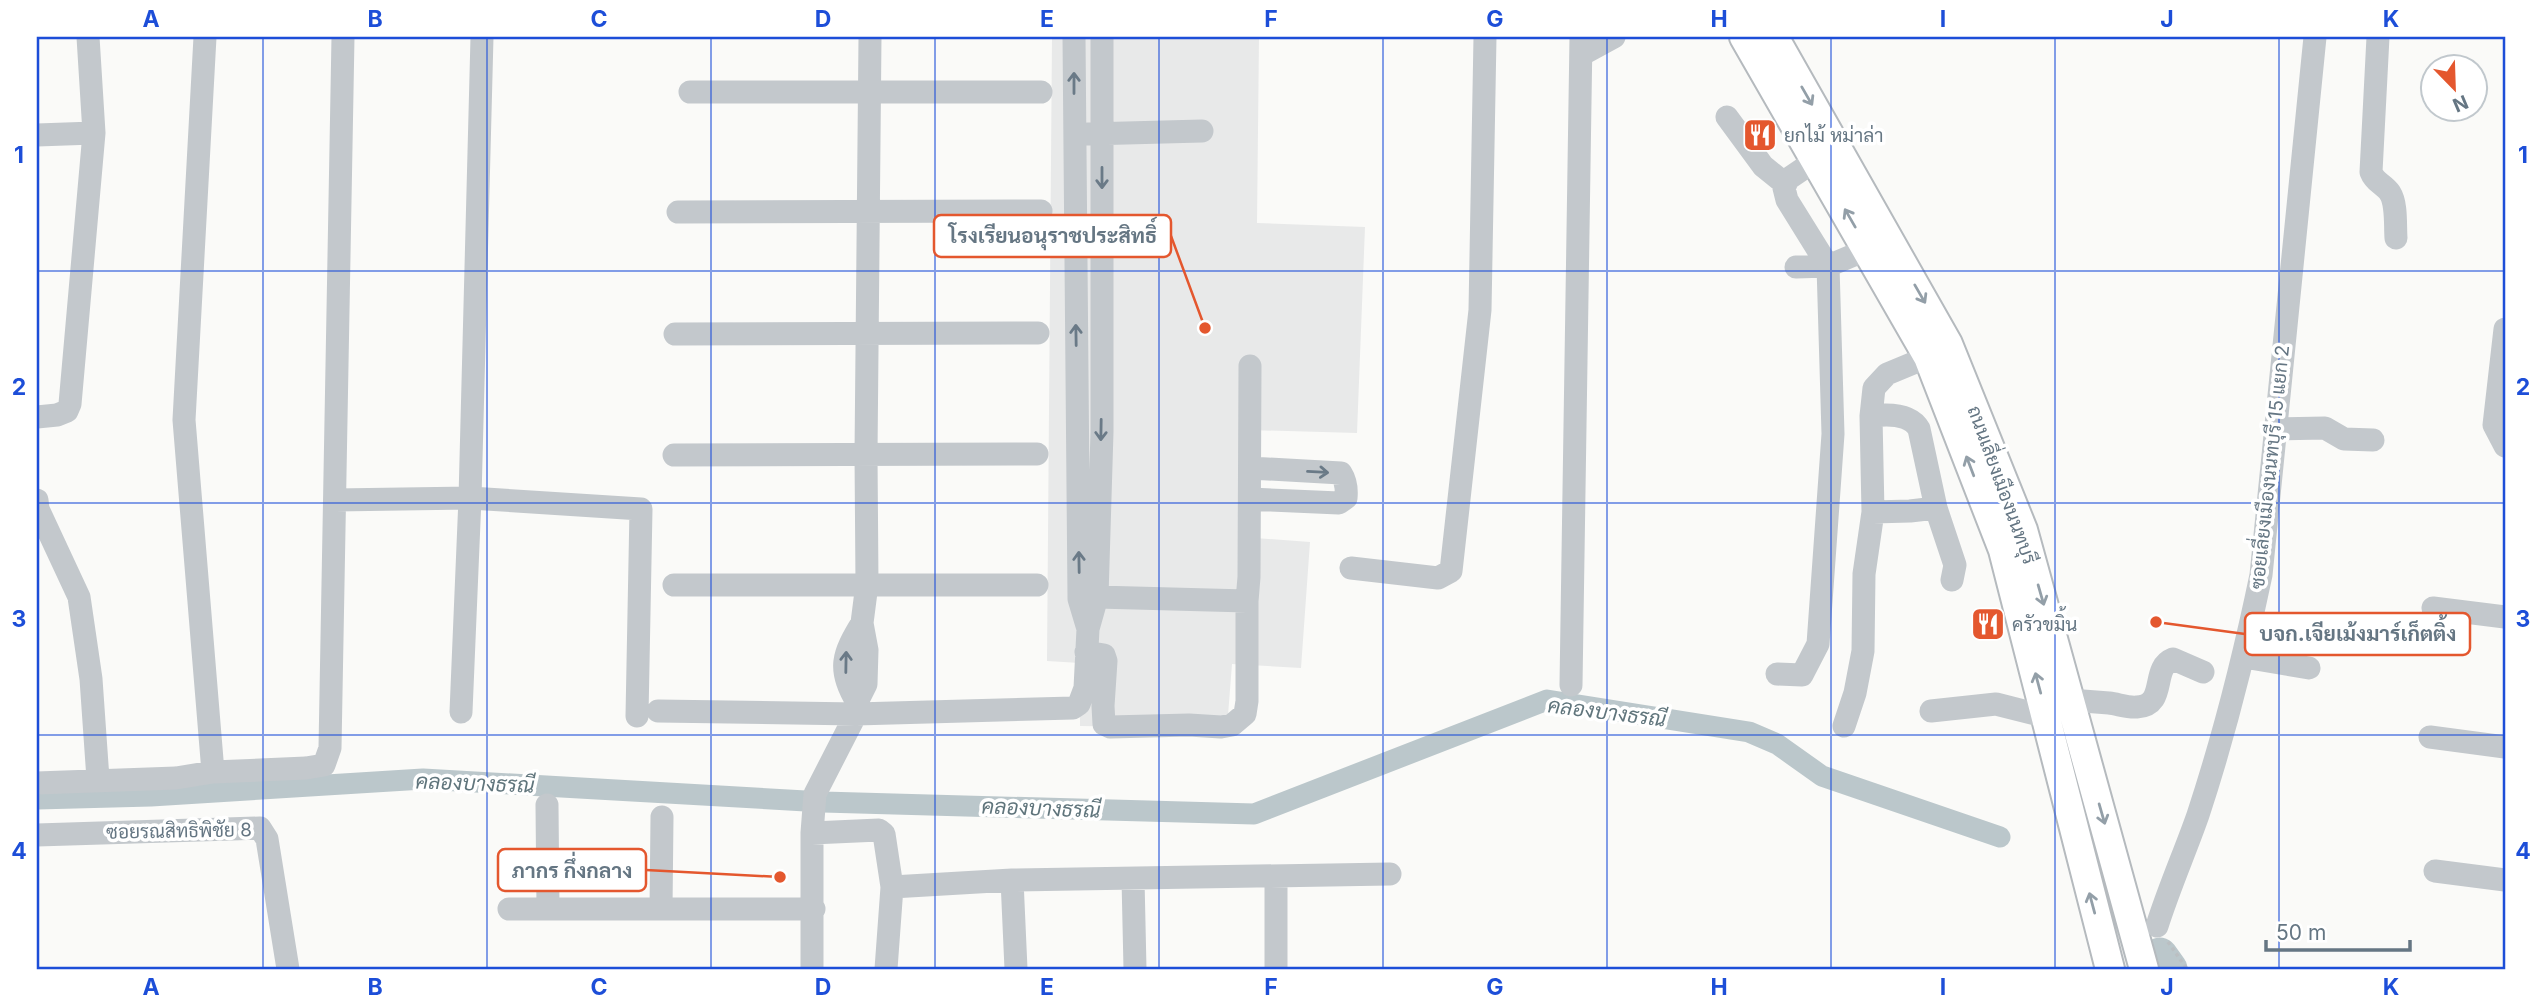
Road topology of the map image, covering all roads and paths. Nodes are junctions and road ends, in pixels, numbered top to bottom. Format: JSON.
{"nodes":[{"id":1,"x":88,"y":37,"type":"edge"},
{"id":2,"x":205,"y":37,"type":"edge"},
{"id":3,"x":343,"y":37,"type":"edge"},
{"id":4,"x":482,"y":37,"type":"edge"},
{"id":5,"x":870,"y":37,"type":"edge"},
{"id":6,"x":1074,"y":37,"type":"edge"},
{"id":7,"x":1102,"y":37,"type":"edge"},
{"id":8,"x":1485,"y":37,"type":"edge"},
{"id":9,"x":1614,"y":37,"type":"edge"},
{"id":10,"x":1744,"y":37,"type":"edge"},
{"id":11,"x":1774,"y":37,"type":"edge"},
{"id":12,"x":2315,"y":37,"type":"edge"},
{"id":13,"x":2378,"y":37,"type":"edge"},
{"id":14,"x":1581,"y":46,"type":"edge"},
{"id":15,"x":690,"y":92,"type":"dead end"},
{"id":16,"x":870,"y":92,"type":"junction"},
{"id":17,"x":1041,"y":92,"type":"dead end"},
{"id":18,"x":1727,"y":117,"type":"dead end"},
{"id":19,"x":1202,"y":131,"type":"dead end"},
{"id":20,"x":94,"y":133,"type":"junction"},
{"id":21,"x":1074,"y":134,"type":"junction"},
{"id":22,"x":1101,"y":134,"type":"junction"},
{"id":23,"x":37,"y":135,"type":"edge"},
{"id":24,"x":1816,"y":160,"type":"junction"},
{"id":25,"x":1784,"y":183,"type":"junction"},
{"id":26,"x":869,"y":211,"type":"junction"},
{"id":27,"x":1041,"y":211,"type":"dead end"},
{"id":28,"x":678,"y":212,"type":"dead end"},
{"id":29,"x":2396,"y":238,"type":"dead end"},
{"id":30,"x":1868,"y":249,"type":"junction"},
{"id":31,"x":1828,"y":266,"type":"junction"},
{"id":32,"x":1796,"y":267,"type":"dead end"},
{"id":33,"x":2505,"y":329,"type":"edge"},
{"id":34,"x":1038,"y":333,"type":"dead end"},
{"id":35,"x":675,"y":334,"type":"dead end"},
{"id":36,"x":868,"y":334,"type":"junction"},
{"id":37,"x":1928,"y":358,"type":"junction"},
{"id":38,"x":1250,"y":366,"type":"dead end"},
{"id":39,"x":1076,"y":395,"type":"junction"},
{"id":40,"x":1102,"y":397,"type":"junction"},
{"id":41,"x":1871,"y":416,"type":"junction"},
{"id":42,"x":37,"y":417,"type":"edge"},
{"id":43,"x":2275,"y":429,"type":"junction"},
{"id":44,"x":2373,"y":440,"type":"dead end"},
{"id":45,"x":2505,"y":446,"type":"edge"},
{"id":46,"x":866,"y":454,"type":"junction"},
{"id":47,"x":1037,"y":454,"type":"dead end"},
{"id":48,"x":674,"y":455,"type":"dead end"},
{"id":49,"x":1250,"y":468,"type":"junction"},
{"id":50,"x":470,"y":498,"type":"junction"},
{"id":51,"x":1250,"y":499,"type":"junction"},
{"id":52,"x":37,"y":500,"type":"edge"},
{"id":53,"x":335,"y":500,"type":"junction"},
{"id":54,"x":1936,"y":508,"type":"junction"},
{"id":55,"x":1873,"y":512,"type":"junction"},
{"id":56,"x":1350,"y":568,"type":"dead end"},
{"id":57,"x":1952,"y":580,"type":"dead end"},
{"id":58,"x":867,"y":584,"type":"junction"},
{"id":59,"x":1037,"y":584,"type":"dead end"},
{"id":60,"x":674,"y":585,"type":"dead end"},
{"id":61,"x":1097,"y":597,"type":"junction"},
{"id":62,"x":1247,"y":601,"type":"junction"},
{"id":63,"x":2433,"y":608,"type":"dead end"},
{"id":64,"x":2505,"y":617,"type":"edge"},
{"id":65,"x":1087,"y":641,"type":"junction"},
{"id":66,"x":2244,"y":657,"type":"junction"},
{"id":67,"x":2309,"y":668,"type":"dead end"},
{"id":68,"x":2203,"y":672,"type":"dead end"},
{"id":69,"x":1777,"y":674,"type":"dead end"},
{"id":70,"x":1571,"y":685,"type":"dead end"},
{"id":71,"x":2070,"y":700,"type":"junction"},
{"id":72,"x":856,"y":708,"type":"junction"},
{"id":73,"x":1931,"y":711,"type":"dead end"},
{"id":74,"x":461,"y":712,"type":"dead end"},
{"id":75,"x":2047,"y":717,"type":"junction"},
{"id":76,"x":1844,"y":726,"type":"dead end"},
{"id":77,"x":2430,"y":737,"type":"dead end"},
{"id":78,"x":2505,"y":747,"type":"edge"},
{"id":79,"x":213,"y":772,"type":"junction"},
{"id":80,"x":98,"y":779,"type":"junction"},
{"id":81,"x":37,"y":783,"type":"edge"},
{"id":82,"x":547,"y":805,"type":"dead end"},
{"id":83,"x":813,"y":814,"type":"junction"},
{"id":84,"x":662,"y":817,"type":"dead end"},
{"id":85,"x":37,"y":835,"type":"edge"},
{"id":86,"x":2435,"y":871,"type":"dead end"},
{"id":87,"x":1390,"y":874,"type":"dead end"},
{"id":88,"x":1276,"y":877,"type":"junction"},
{"id":89,"x":1133,"y":879,"type":"junction"},
{"id":90,"x":1012,"y":880,"type":"junction"},
{"id":91,"x":2505,"y":880,"type":"edge"},
{"id":92,"x":892,"y":887,"type":"junction"},
{"id":93,"x":509,"y":909,"type":"dead end"},
{"id":94,"x":548,"y":909,"type":"junction"},
{"id":95,"x":661,"y":909,"type":"junction"},
{"id":96,"x":814,"y":909,"type":"junction"},
{"id":97,"x":2157,"y":926,"type":"joint"},
{"id":98,"x":288,"y":969,"type":"edge"},
{"id":99,"x":812,"y":969,"type":"edge"},
{"id":100,"x":886,"y":969,"type":"edge"},
{"id":101,"x":1016,"y":969,"type":"edge"},
{"id":102,"x":1135,"y":969,"type":"edge"},
{"id":103,"x":1276,"y":969,"type":"edge"},
{"id":104,"x":2110,"y":969,"type":"edge"},
{"id":105,"x":2144,"y":969,"type":"edge"},
{"id":106,"x":2187,"y":969,"type":"edge"}],
"edges":[{"from":1,"to":20,"type":"street"},
{"from":2,"to":79,"type":"street"},
{"from":3,"to":53,"type":"street"},
{"from":4,"to":50,"type":"street"},
{"from":5,"to":16,"type":"street"},
{"from":21,"to":6,"type":"street","one_way":true},
{"from":7,"to":22,"type":"street"},
{"from":8,"to":56,"type":"street"},
{"from":9,"to":14,"type":"street"},
{"from":10,"to":24,"type":"main road","name":"ถนนเลี่ยงเมืองนนทบุรี"},
{"from":11,"to":71,"type":"main road","name":"ถนนเลี่ยงเมืองนนทบุรี","one_way":true},
{"from":12,"to":43,"type":"street","name":"ซอยเลี่ยงเมืองนนทบุรี 15 แยก 2"},
{"from":13,"to":29,"type":"street"},
{"from":14,"to":70,"type":"street"},
{"from":15,"to":16,"type":"street"},
{"from":16,"to":17,"type":"street"},
{"from":16,"to":26,"type":"street"},
{"from":18,"to":25,"type":"street"},
{"from":19,"to":22,"type":"street"},
{"from":20,"to":23,"type":"street"},
{"from":20,"to":42,"type":"street"},
{"from":21,"to":22,"type":"street"},
{"from":39,"to":21,"type":"street","one_way":true},
{"from":22,"to":40,"type":"street","one_way":true},
{"from":24,"to":25,"type":"street"},
{"from":30,"to":24,"type":"main road","name":"ถนนเลี่ยงเมืองนนทบุรี","one_way":true},
{"from":25,"to":31,"type":"street"},
{"from":26,"to":27,"type":"street"},
{"from":26,"to":28,"type":"street"},
{"from":26,"to":36,"type":"street"},
{"from":30,"to":31,"type":"street"},
{"from":30,"to":37,"type":"main road","name":"ถนนเลี่ยงเมืองนนทบุรี"},
{"from":31,"to":32,"type":"street"},
{"from":31,"to":69,"type":"street"},
{"from":33,"to":45,"type":"street"},
{"from":34,"to":36,"type":"street"},
{"from":35,"to":36,"type":"street"},
{"from":36,"to":46,"type":"street"},
{"from":37,"to":41,"type":"street"},
{"from":75,"to":37,"type":"main road","name":"ถนนเลี่ยงเมืองนนทบุรี","one_way":true},
{"from":38,"to":49,"type":"street"},
{"from":39,"to":40,"type":"street"},
{"from":65,"to":39,"type":"street","one_way":true},
{"from":40,"to":61,"type":"street","one_way":true},
{"from":41,"to":54,"type":"street"},
{"from":41,"to":55,"type":"street"},
{"from":43,"to":44,"type":"street"},
{"from":43,"to":66,"type":"street","name":"ซอยเลี่ยงเมืองนนทบุรี 15 แยก 2"},
{"from":46,"to":47,"type":"street"},
{"from":46,"to":48,"type":"street"},
{"from":46,"to":58,"type":"street"},
{"from":49,"to":51,"type":"street"},
{"from":49,"to":51,"type":"street","one_way":true},
{"from":50,"to":53,"type":"street"},
{"from":50,"to":72,"type":"street"},
{"from":50,"to":74,"type":"street"},
{"from":51,"to":62,"type":"street"},
{"from":52,"to":80,"type":"street"},
{"from":53,"to":79,"type":"street"},
{"from":54,"to":55,"type":"street"},
{"from":54,"to":57,"type":"street"},
{"from":55,"to":76,"type":"street"},
{"from":58,"to":59,"type":"street"},
{"from":58,"to":60,"type":"street"},
{"from":58,"to":72,"type":"street"},
{"from":61,"to":62,"type":"street"},
{"from":61,"to":65,"type":"street"},
{"from":62,"to":65,"type":"street"},
{"from":63,"to":64,"type":"street"},
{"from":65,"to":72,"type":"street"},
{"from":66,"to":67,"type":"street"},
{"from":66,"to":97,"type":"street","name":"ซอยเลี่ยงเมืองนนทบุรี 15 แยก 2"},
{"from":68,"to":71,"type":"street"},
{"from":71,"to":105,"type":"main road","name":"ถนนเลี่ยงเมืองนนทบุรี","one_way":true},
{"from":72,"to":83,"type":"street"},
{"from":73,"to":75,"type":"street"},
{"from":104,"to":75,"type":"main road","name":"ถนนเลี่ยงเมืองนนทบุรี","one_way":true},
{"from":77,"to":78,"type":"street"},
{"from":79,"to":80,"type":"street"},
{"from":80,"to":81,"type":"street"},
{"from":82,"to":94,"type":"street"},
{"from":83,"to":92,"type":"street"},
{"from":83,"to":96,"type":"street"},
{"from":84,"to":95,"type":"street"},
{"from":85,"to":98,"type":"street","name":"ซอยรณสิทธิพิชัย 8"},
{"from":86,"to":91,"type":"street"},
{"from":87,"to":88,"type":"street"},
{"from":88,"to":89,"type":"street"},
{"from":88,"to":103,"type":"street"},
{"from":89,"to":90,"type":"street"},
{"from":89,"to":102,"type":"street"},
{"from":90,"to":92,"type":"street"},
{"from":90,"to":101,"type":"street"},
{"from":92,"to":100,"type":"street"},
{"from":93,"to":94,"type":"street"},
{"from":94,"to":95,"type":"street"},
{"from":95,"to":96,"type":"street"},
{"from":96,"to":99,"type":"street"},
{"from":97,"to":106,"type":"path"}]}
